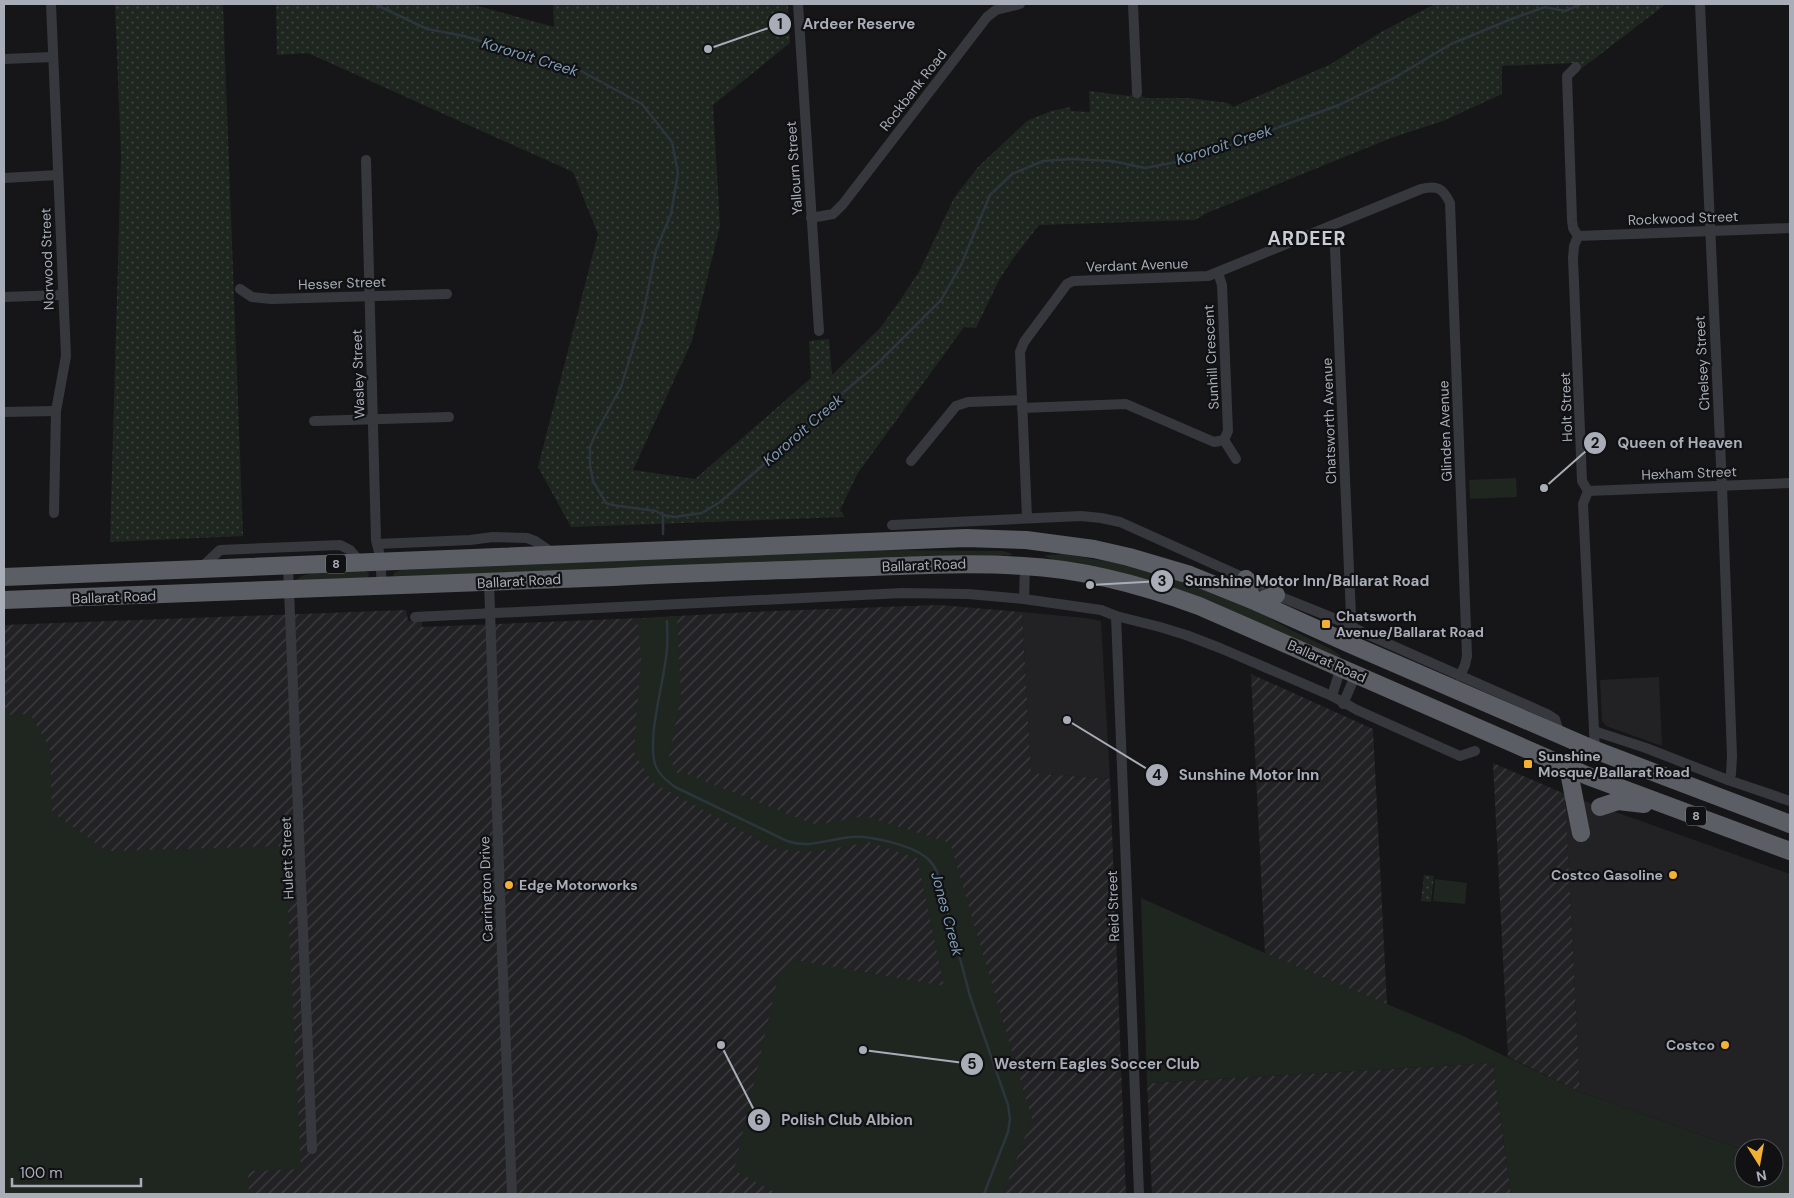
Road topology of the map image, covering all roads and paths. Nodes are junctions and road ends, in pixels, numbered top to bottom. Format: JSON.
{"nodes":[{"id":1,"x":51,"y":4,"type":"edge"},
{"id":2,"x":798,"y":4,"type":"edge"},
{"id":3,"x":1020,"y":4,"type":"edge"},
{"id":4,"x":1133,"y":4,"type":"edge"},
{"id":5,"x":1700,"y":4,"type":"edge"},
{"id":6,"x":53,"y":57,"type":"junction"},
{"id":7,"x":4,"y":59,"type":"edge"},
{"id":8,"x":1576,"y":67,"type":"dead end"},
{"id":9,"x":1137,"y":93,"type":"dead end"},
{"id":10,"x":366,"y":160,"type":"dead end"},
{"id":11,"x":58,"y":175,"type":"junction"},
{"id":12,"x":4,"y":178,"type":"edge"},
{"id":13,"x":1440,"y":188,"type":"joint"},
{"id":14,"x":811,"y":215,"type":"junction"},
{"id":15,"x":1329,"y":227,"type":"junction"},
{"id":16,"x":1790,"y":228,"type":"edge"},
{"id":17,"x":1710,"y":230,"type":"junction"},
{"id":18,"x":1578,"y":236,"type":"junction"},
{"id":19,"x":1218,"y":272,"type":"junction"},
{"id":20,"x":240,"y":289,"type":"dead end"},
{"id":21,"x":447,"y":294,"type":"dead end"},
{"id":22,"x":62,"y":295,"type":"junction"},
{"id":23,"x":369,"y":296,"type":"junction"},
{"id":24,"x":4,"y":297,"type":"edge"},
{"id":25,"x":819,"y":331,"type":"dead end"},
{"id":26,"x":1022,"y":404,"type":"junction"},
{"id":27,"x":56,"y":410,"type":"junction"},
{"id":28,"x":4,"y":412,"type":"edge"},
{"id":29,"x":449,"y":417,"type":"dead end"},
{"id":30,"x":373,"y":419,"type":"junction"},
{"id":31,"x":314,"y":421,"type":"dead end"},
{"id":32,"x":1224,"y":440,"type":"junction"},
{"id":33,"x":1236,"y":459,"type":"dead end"},
{"id":34,"x":910,"y":461,"type":"dead end"},
{"id":35,"x":1790,"y":483,"type":"edge"},
{"id":36,"x":1722,"y":486,"type":"junction"},
{"id":37,"x":1588,"y":491,"type":"junction"},
{"id":38,"x":54,"y":513,"type":"dead end"},
{"id":39,"x":1027,"y":518,"type":"junction"},
{"id":40,"x":892,"y":525,"type":"dead end"},
{"id":41,"x":1026,"y":540,"type":"junction"},
{"id":42,"x":377,"y":544,"type":"junction"},
{"id":43,"x":554,"y":555,"type":"junction"},
{"id":44,"x":381,"y":562,"type":"junction"},
{"id":45,"x":360,"y":563,"type":"junction"},
{"id":46,"x":288,"y":566,"type":"junction"},
{"id":47,"x":1026,"y":566,"type":"junction"},
{"id":48,"x":200,"y":569,"type":"junction"},
{"id":49,"x":4,"y":577,"type":"edge"},
{"id":50,"x":1246,"y":579,"type":"junction"},
{"id":51,"x":489,"y":582,"type":"junction"},
{"id":52,"x":382,"y":587,"type":"junction"},
{"id":53,"x":290,"y":591,"type":"junction"},
{"id":54,"x":1276,"y":595,"type":"junction"},
{"id":55,"x":1024,"y":599,"type":"junction"},
{"id":56,"x":4,"y":600,"type":"edge"},
{"id":57,"x":1255,"y":601,"type":"junction"},
{"id":58,"x":489,"y":614,"type":"junction"},
{"id":59,"x":1116,"y":616,"type":"junction"},
{"id":60,"x":415,"y":617,"type":"dead end"},
{"id":61,"x":1350,"y":631,"type":"junction"},
{"id":62,"x":1348,"y":671,"type":"junction"},
{"id":63,"x":1460,"y":676,"type":"junction"},
{"id":64,"x":1332,"y":696,"type":"junction"},
{"id":65,"x":1343,"y":704,"type":"junction"},
{"id":66,"x":1594,"y":731,"type":"junction"},
{"id":67,"x":1560,"y":735,"type":"junction"},
{"id":68,"x":1595,"y":750,"type":"junction"},
{"id":69,"x":1474,"y":751,"type":"dead end"},
{"id":70,"x":1568,"y":767,"type":"junction"},
{"id":71,"x":1728,"y":780,"type":"junction"},
{"id":72,"x":1790,"y":801,"type":"edge"},
{"id":73,"x":1600,"y":807,"type":"dead end"},
{"id":74,"x":1681,"y":811,"type":"junction"},
{"id":75,"x":1790,"y":824,"type":"edge"},
{"id":76,"x":1581,"y":833,"type":"dead end"},
{"id":77,"x":1790,"y":851,"type":"edge"},
{"id":78,"x":312,"y":1149,"type":"dead end"},
{"id":79,"x":512,"y":1194,"type":"edge"},
{"id":80,"x":1139,"y":1194,"type":"edge"}],
"edges":[{"from":1,"to":6,"type":"street","name":"Norwood Street"},
{"from":2,"to":14,"type":"street","name":"Yallourn Street"},
{"from":3,"to":14,"type":"street","name":"Rockbank Road"},
{"from":4,"to":9,"type":"street"},
{"from":5,"to":17,"type":"street","name":"Chelsey Street"},
{"from":6,"to":7,"type":"street"},
{"from":6,"to":11,"type":"street","name":"Norwood Street"},
{"from":8,"to":18,"type":"street","name":"Holt Street"},
{"from":10,"to":23,"type":"street","name":"Wasley Street"},
{"from":11,"to":12,"type":"street"},
{"from":11,"to":22,"type":"street","name":"Norwood Street"},
{"from":13,"to":15,"type":"street","name":"Verdant Avenue"},
{"from":13,"to":63,"type":"street","name":"Glinden Avenue"},
{"from":14,"to":25,"type":"street","name":"Yallourn Street"},
{"from":15,"to":19,"type":"street","name":"Verdant Avenue"},
{"from":15,"to":61,"type":"street","name":"Chatsworth Avenue"},
{"from":16,"to":17,"type":"street","name":"Rockwood Street"},
{"from":17,"to":18,"type":"street","name":"Rockwood Street"},
{"from":17,"to":36,"type":"street","name":"Chelsey Street"},
{"from":18,"to":37,"type":"street","name":"Holt Street"},
{"from":19,"to":26,"type":"street","name":"Verdant Avenue"},
{"from":19,"to":32,"type":"street","name":"Sunhill Crescent"},
{"from":20,"to":23,"type":"street","name":"Hesser Street"},
{"from":21,"to":23,"type":"street","name":"Hesser Street"},
{"from":22,"to":24,"type":"street"},
{"from":22,"to":27,"type":"street","name":"Norwood Street"},
{"from":23,"to":30,"type":"street","name":"Wasley Street"},
{"from":26,"to":32,"type":"street"},
{"from":26,"to":34,"type":"street"},
{"from":26,"to":39,"type":"street","name":"Verdant Avenue"},
{"from":27,"to":28,"type":"street"},
{"from":27,"to":38,"type":"street","name":"Norwood Street"},
{"from":29,"to":30,"type":"street"},
{"from":30,"to":31,"type":"street"},
{"from":30,"to":42,"type":"street","name":"Wasley Street"},
{"from":32,"to":33,"type":"street"},
{"from":35,"to":36,"type":"street","name":"Hexham Street"},
{"from":36,"to":37,"type":"street","name":"Hexham Street"},
{"from":36,"to":71,"type":"street","name":"Chelsey Street"},
{"from":37,"to":66,"type":"street","name":"Holt Street"},
{"from":39,"to":40,"type":"street","name":"Ballarat Road"},
{"from":39,"to":50,"type":"street","name":"Ballarat Road"},
{"from":41,"to":43,"type":"highway","name":"Ballarat Road","number":"8"},
{"from":41,"to":47,"type":"highway"},
{"from":41,"to":57,"type":"highway","name":"Ballarat Road","number":"8"},
{"from":42,"to":43,"type":"street","name":"Ballarat Road"},
{"from":42,"to":44,"type":"street","name":"Wasley Street"},
{"from":43,"to":44,"type":"highway","name":"Ballarat Road","number":"8"},
{"from":44,"to":45,"type":"highway","name":"Ballarat Road","number":"8"},
{"from":44,"to":52,"type":"street","name":"Wasley Street"},
{"from":45,"to":46,"type":"highway","name":"Ballarat Road","number":"8"},
{"from":45,"to":48,"type":"street"},
{"from":46,"to":48,"type":"highway","name":"Ballarat Road","number":"8"},
{"from":46,"to":53,"type":"street","name":"Hulett Street"},
{"from":47,"to":51,"type":"highway","name":"Ballarat Road","number":"8"},
{"from":47,"to":55,"type":"street"},
{"from":47,"to":62,"type":"highway","name":"Ballarat Road","number":"8"},
{"from":48,"to":49,"type":"highway","name":"Ballarat Road","number":"8"},
{"from":50,"to":54,"type":"street","name":"Ballarat Road"},
{"from":50,"to":57,"type":"highway"},
{"from":51,"to":52,"type":"highway","name":"Ballarat Road","number":"8"},
{"from":51,"to":58,"type":"street","name":"Carrington Drive"},
{"from":52,"to":53,"type":"highway","name":"Ballarat Road","number":"8"},
{"from":53,"to":56,"type":"highway","name":"Ballarat Road","number":"8"},
{"from":53,"to":78,"type":"street","name":"Hulett Street"},
{"from":54,"to":57,"type":"highway"},
{"from":54,"to":61,"type":"street","name":"Ballarat Road"},
{"from":55,"to":58,"type":"street","name":"Ballarat Road"},
{"from":55,"to":59,"type":"street","name":"Ballarat Road"},
{"from":57,"to":61,"type":"highway","name":"Ballarat Road","number":"8"},
{"from":58,"to":60,"type":"street","name":"Ballarat Road"},
{"from":58,"to":79,"type":"street","name":"Carrington Drive"},
{"from":59,"to":64,"type":"street","name":"Ballarat Road"},
{"from":59,"to":80,"type":"street","name":"Reid Street"},
{"from":61,"to":62,"type":"highway"},
{"from":61,"to":63,"type":"street","name":"Ballarat Road"},
{"from":61,"to":67,"type":"highway","name":"Ballarat Road","number":"8"},
{"from":62,"to":64,"type":"street"},
{"from":62,"to":65,"type":"street"},
{"from":62,"to":70,"type":"highway","name":"Ballarat Road","number":"8"},
{"from":63,"to":67,"type":"street","name":"Ballarat Road"},
{"from":64,"to":65,"type":"street","name":"Ballarat Road"},
{"from":65,"to":69,"type":"street","name":"Ballarat Road"},
{"from":66,"to":68,"type":"street","name":"Holt Street"},
{"from":66,"to":71,"type":"street"},
{"from":67,"to":68,"type":"highway","name":"Ballarat Road","number":"8"},
{"from":68,"to":75,"type":"highway","name":"Ballarat Road","number":"8"},
{"from":70,"to":74,"type":"highway","name":"Ballarat Road","number":"8"},
{"from":70,"to":76,"type":"highway"},
{"from":71,"to":72,"type":"street"},
{"from":73,"to":74,"type":"highway"},
{"from":74,"to":77,"type":"highway","name":"Ballarat Road","number":"8"}]}
